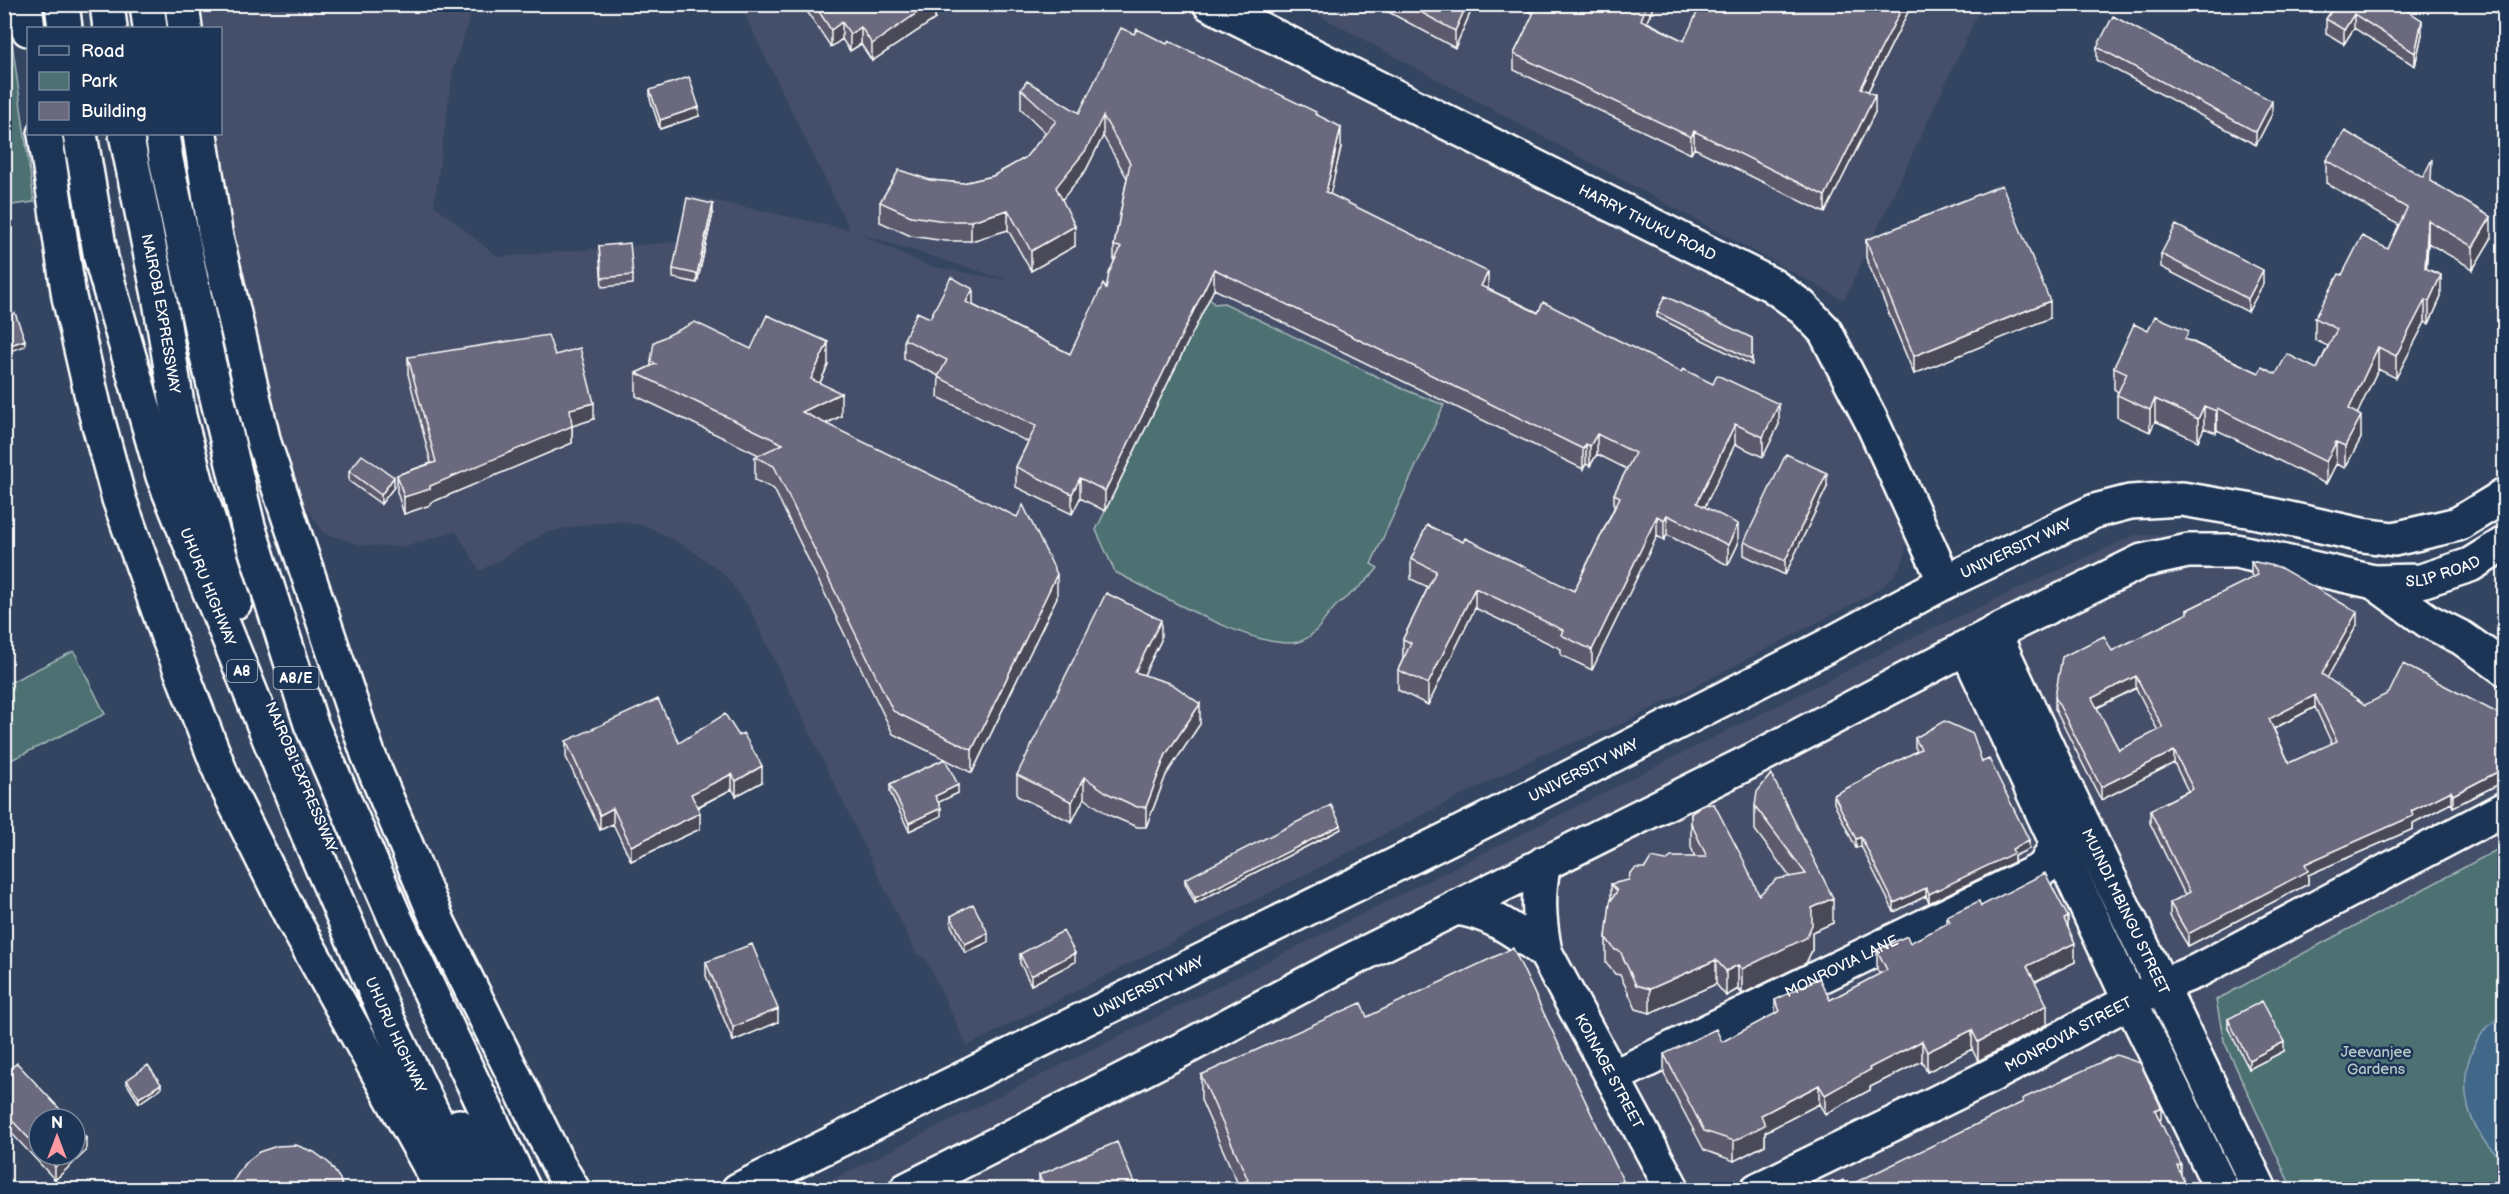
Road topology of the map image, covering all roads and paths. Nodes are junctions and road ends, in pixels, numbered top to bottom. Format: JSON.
{"nodes":[{"id":1,"x":25,"y":4,"type":"edge"},
{"id":2,"x":62,"y":4,"type":"edge"},
{"id":3,"x":106,"y":4,"type":"edge"},
{"id":4,"x":147,"y":4,"type":"edge"},
{"id":5,"x":182,"y":4,"type":"edge"},
{"id":6,"x":1210,"y":4,"type":"edge"},
{"id":7,"x":28,"y":27,"type":"edge"},
{"id":8,"x":65,"y":27,"type":"edge"},
{"id":9,"x":110,"y":27,"type":"edge"},
{"id":10,"x":150,"y":27,"type":"edge"},
{"id":11,"x":185,"y":27,"type":"edge"},
{"id":12,"x":45,"y":135,"type":"edge"},
{"id":13,"x":80,"y":135,"type":"edge"},
{"id":14,"x":126,"y":135,"type":"edge"},
{"id":15,"x":162,"y":135,"type":"edge"},
{"id":16,"x":200,"y":135,"type":"edge"},
{"id":17,"x":2505,"y":496,"type":"edge"},
{"id":18,"x":2505,"y":544,"type":"edge"},
{"id":19,"x":1945,"y":582,"type":"junction"},
{"id":20,"x":2374,"y":582,"type":"junction"},
{"id":21,"x":1980,"y":640,"type":"junction"},
{"id":22,"x":2505,"y":668,"type":"edge"},
{"id":23,"x":2505,"y":809,"type":"edge"},
{"id":24,"x":2057,"y":843,"type":"junction"},
{"id":25,"x":1544,"y":863,"type":"junction"},
{"id":26,"x":1455,"y":908,"type":"junction"},
{"id":27,"x":1545,"y":952,"type":"junction"},
{"id":28,"x":2161,"y":985,"type":"junction"},
{"id":29,"x":2130,"y":1001,"type":"junction"},
{"id":30,"x":1612,"y":1077,"type":"junction"},
{"id":31,"x":443,"y":1190,"type":"edge"},
{"id":32,"x":461,"y":1190,"type":"edge"},
{"id":33,"x":488,"y":1190,"type":"edge"},
{"id":34,"x":524,"y":1190,"type":"edge"},
{"id":35,"x":573,"y":1190,"type":"edge"},
{"id":36,"x":738,"y":1190,"type":"edge"},
{"id":37,"x":906,"y":1190,"type":"edge"},
{"id":38,"x":1673,"y":1190,"type":"edge"},
{"id":39,"x":1757,"y":1190,"type":"edge"},
{"id":40,"x":2223,"y":1190,"type":"edge"},
{"id":41,"x":2260,"y":1190,"type":"edge"}],
"edges":[{"from":1,"to":7,"type":"main road"},
{"from":2,"to":8,"type":"main road"},
{"from":3,"to":9,"type":"main road"},
{"from":4,"to":10,"type":"main road"},
{"from":5,"to":11,"type":"main road"},
{"from":6,"to":19,"type":"main road","name":"HARRY THUKU ROAD"},
{"from":12,"to":31,"type":"main road"},
{"from":13,"to":32,"type":"main road","name":"UHURU HIGHWAY","number":"A8"},
{"from":14,"to":33,"type":"main road","name":"NAIROBI EXPRESSWAY","number":"A8/E"},
{"from":15,"to":34,"type":"main road","name":"NAIROBI EXPRESSWAY","number":"A8/E"},
{"from":16,"to":35,"type":"main road"},
{"from":17,"to":19,"type":"main road","name":"UNIVERSITY WAY"},
{"from":18,"to":20,"type":"main road","name":"SLIP ROAD"},
{"from":19,"to":36,"type":"main road","name":"UNIVERSITY WAY"},
{"from":20,"to":21,"type":"main road"},
{"from":20,"to":22,"type":"main road"},
{"from":21,"to":24,"type":"main road"},
{"from":21,"to":25,"type":"main road"},
{"from":21,"to":28,"type":"main road","name":"MUINDI MBINGU STREET"},
{"from":23,"to":28,"type":"main road","name":"MONROVIA STREET"},
{"from":24,"to":29,"type":"main road"},
{"from":24,"to":30,"type":"main road","name":"MONROVIA LANE"},
{"from":25,"to":26,"type":"main road"},
{"from":25,"to":27,"type":"main road","name":"KOINAGE STREET"},
{"from":26,"to":27,"type":"main road","name":"KOINAGE STREET"},
{"from":26,"to":37,"type":"main road"},
{"from":27,"to":30,"type":"main road","name":"KOINAGE STREET"},
{"from":28,"to":29,"type":"main road","name":"MONROVIA STREET"},
{"from":28,"to":41,"type":"main road","name":"MUINDI MBINGU STREET"},
{"from":29,"to":39,"type":"main road","name":"MONROVIA STREET"},
{"from":29,"to":40,"type":"main road"},
{"from":30,"to":38,"type":"main road","name":"KOINAGE STREET"}]}
